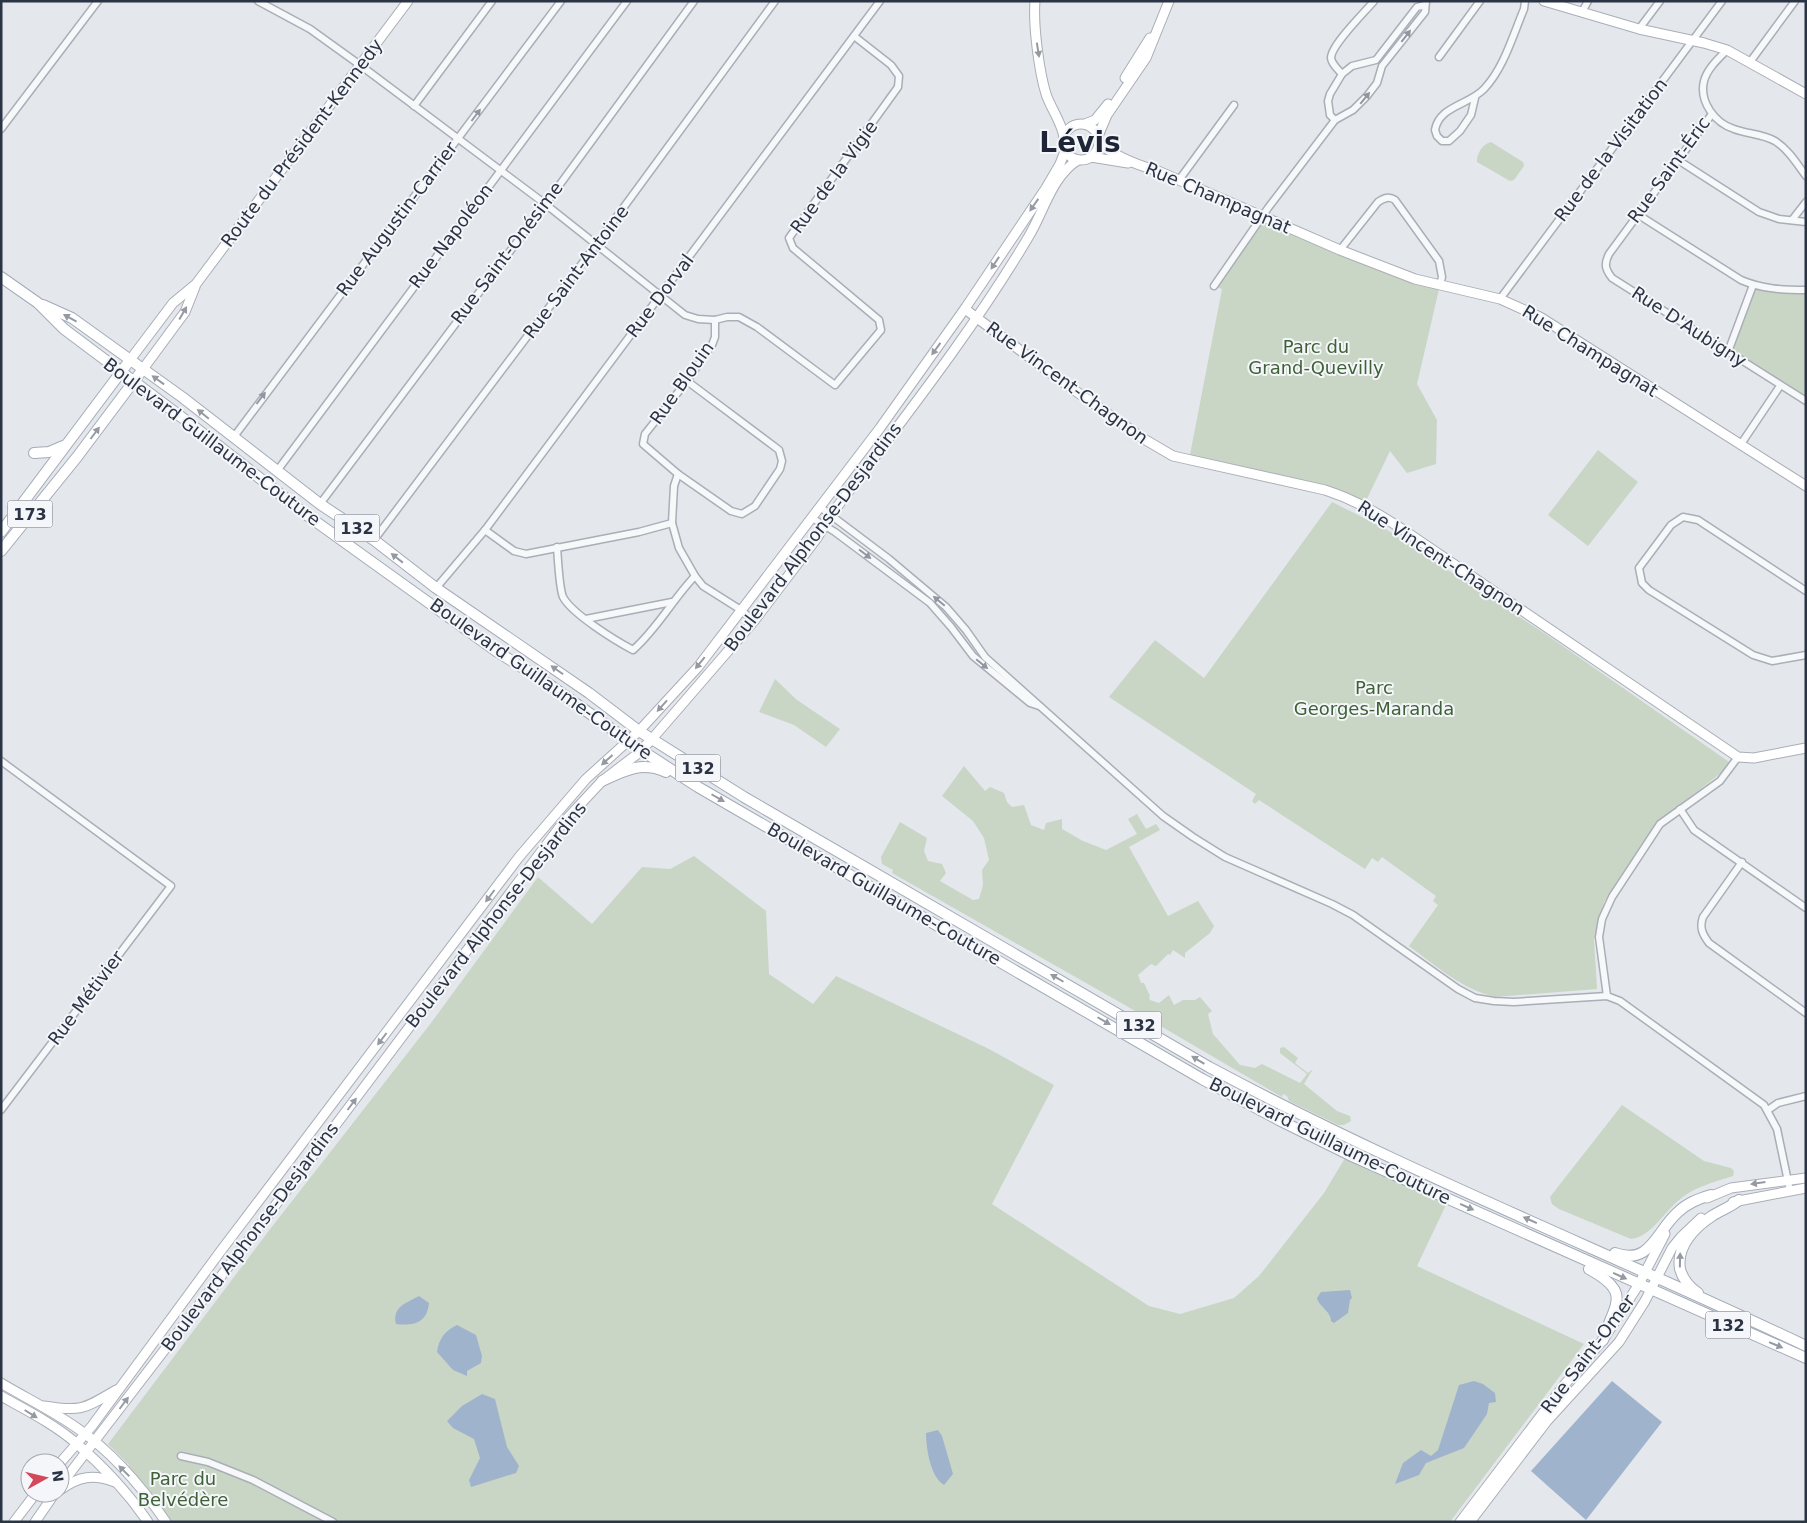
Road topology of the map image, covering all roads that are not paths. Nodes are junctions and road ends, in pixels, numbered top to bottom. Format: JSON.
{"nodes":[{"id":1,"x":98,"y":1,"type":"edge"},
{"id":2,"x":258,"y":1,"type":"edge"},
{"id":3,"x":408,"y":1,"type":"edge"},
{"id":4,"x":492,"y":1,"type":"edge"},
{"id":5,"x":561,"y":1,"type":"edge"},
{"id":6,"x":627,"y":1,"type":"edge"},
{"id":7,"x":694,"y":1,"type":"edge"},
{"id":8,"x":774,"y":1,"type":"edge"},
{"id":9,"x":880,"y":1,"type":"edge"},
{"id":10,"x":1035,"y":1,"type":"edge"},
{"id":11,"x":1169,"y":1,"type":"edge"},
{"id":12,"x":1374,"y":1,"type":"edge"},
{"id":13,"x":1480,"y":1,"type":"edge"},
{"id":14,"x":1525,"y":1,"type":"edge"},
{"id":15,"x":1544,"y":1,"type":"edge"},
{"id":16,"x":1588,"y":1,"type":"edge"},
{"id":17,"x":1660,"y":1,"type":"edge"},
{"id":18,"x":1722,"y":1,"type":"edge"},
{"id":19,"x":1795,"y":1,"type":"edge"},
{"id":20,"x":1425,"y":3,"type":"edge"},
{"id":21,"x":270,"y":4,"type":"edge"},
{"id":22,"x":1582,"y":12,"type":"junction"},
{"id":23,"x":1157,"y":28,"type":"junction"},
{"id":24,"x":1639,"y":28,"type":"junction"},
{"id":25,"x":854,"y":36,"type":"junction"},
{"id":26,"x":1692,"y":41,"type":"junction"},
{"id":27,"x":1727,"y":50,"type":"junction"},
{"id":28,"x":1439,"y":57,"type":"dead end"},
{"id":29,"x":1376,"y":60,"type":"junction"},
{"id":30,"x":1750,"y":62,"type":"junction"},
{"id":31,"x":360,"y":65,"type":"junction"},
{"id":32,"x":1382,"y":66,"type":"junction"},
{"id":33,"x":1342,"y":74,"type":"junction"},
{"id":34,"x":1805,"y":93,"type":"edge"},
{"id":35,"x":1475,"y":98,"type":"junction"},
{"id":36,"x":1234,"y":105,"type":"dead end"},
{"id":37,"x":414,"y":106,"type":"junction"},
{"id":38,"x":1712,"y":114,"type":"junction"},
{"id":39,"x":1335,"y":120,"type":"junction"},
{"id":40,"x":1085,"y":124,"type":"junction"},
{"id":41,"x":1,"y":129,"type":"edge"},
{"id":42,"x":1064,"y":137,"type":"junction"},
{"id":43,"x":458,"y":139,"type":"junction"},
{"id":44,"x":1099,"y":140,"type":"junction"},
{"id":45,"x":1065,"y":151,"type":"junction"},
{"id":46,"x":1091,"y":157,"type":"junction"},
{"id":47,"x":1078,"y":160,"type":"junction"},
{"id":48,"x":1678,"y":160,"type":"junction"},
{"id":49,"x":1136,"y":164,"type":"junction"},
{"id":50,"x":500,"y":171,"type":"junction"},
{"id":51,"x":1806,"y":176,"type":"edge"},
{"id":52,"x":1179,"y":180,"type":"junction"},
{"id":53,"x":1806,"y":202,"type":"edge"},
{"id":54,"x":544,"y":203,"type":"junction"},
{"id":55,"x":1637,"y":214,"type":"junction"},
{"id":56,"x":1263,"y":216,"type":"junction"},
{"id":57,"x":1792,"y":220,"type":"junction"},
{"id":58,"x":1806,"y":222,"type":"edge"},
{"id":59,"x":596,"y":245,"type":"junction"},
{"id":60,"x":1340,"y":250,"type":"junction"},
{"id":61,"x":1605,"y":262,"type":"joint"},
{"id":62,"x":1,"y":277,"type":"edge"},
{"id":63,"x":196,"y":284,"type":"junction"},
{"id":64,"x":1440,"y":285,"type":"junction"},
{"id":65,"x":1754,"y":285,"type":"junction"},
{"id":66,"x":1214,"y":286,"type":"dead end"},
{"id":67,"x":1806,"y":290,"type":"edge"},
{"id":68,"x":661,"y":296,"type":"junction"},
{"id":69,"x":1500,"y":299,"type":"junction"},
{"id":70,"x":38,"y":303,"type":"junction"},
{"id":71,"x":965,"y":309,"type":"junction"},
{"id":72,"x":977,"y":318,"type":"junction"},
{"id":73,"x":715,"y":320,"type":"junction"},
{"id":74,"x":1728,"y":352,"type":"junction"},
{"id":75,"x":130,"y":360,"type":"junction"},
{"id":76,"x":143,"y":369,"type":"junction"},
{"id":77,"x":121,"y":372,"type":"junction"},
{"id":78,"x":687,"y":381,"type":"junction"},
{"id":79,"x":133,"y":382,"type":"junction"},
{"id":80,"x":1780,"y":386,"type":"junction"},
{"id":81,"x":1806,"y":401,"type":"edge"},
{"id":82,"x":233,"y":438,"type":"junction"},
{"id":83,"x":67,"y":444,"type":"junction"},
{"id":84,"x":1741,"y":444,"type":"junction"},
{"id":85,"x":34,"y":453,"type":"dead end"},
{"id":86,"x":277,"y":471,"type":"junction"},
{"id":87,"x":678,"y":474,"type":"junction"},
{"id":88,"x":1806,"y":486,"type":"edge"},
{"id":89,"x":320,"y":504,"type":"junction"},
{"id":90,"x":820,"y":508,"type":"junction"},
{"id":91,"x":830,"y":515,"type":"junction"},
{"id":92,"x":812,"y":518,"type":"junction"},
{"id":93,"x":672,"y":523,"type":"junction"},
{"id":94,"x":825,"y":526,"type":"junction"},
{"id":95,"x":485,"y":530,"type":"junction"},
{"id":96,"x":1,"y":532,"type":"edge"},
{"id":97,"x":374,"y":540,"type":"junction"},
{"id":98,"x":557,"y":547,"type":"junction"},
{"id":99,"x":1,"y":551,"type":"edge"},
{"id":100,"x":695,"y":576,"type":"junction"},
{"id":101,"x":436,"y":588,"type":"junction"},
{"id":102,"x":1806,"y":591,"type":"edge"},
{"id":103,"x":672,"y":602,"type":"junction"},
{"id":104,"x":741,"y":610,"type":"junction"},
{"id":105,"x":586,"y":620,"type":"junction"},
{"id":106,"x":754,"y":621,"type":"junction"},
{"id":107,"x":1806,"y":655,"type":"edge"},
{"id":108,"x":1038,"y":706,"type":"junction"},
{"id":109,"x":639,"y":731,"type":"junction"},
{"id":110,"x":652,"y":739,"type":"junction"},
{"id":111,"x":628,"y":741,"type":"junction"},
{"id":112,"x":1806,"y":748,"type":"edge"},
{"id":113,"x":641,"y":750,"type":"junction"},
{"id":114,"x":1738,"y":756,"type":"junction"},
{"id":115,"x":1,"y":761,"type":"edge"},
{"id":116,"x":602,"y":781,"type":"junction"},
{"id":117,"x":698,"y":787,"type":"junction"},
{"id":118,"x":1680,"y":809,"type":"junction"},
{"id":119,"x":1742,"y":862,"type":"junction"},
{"id":120,"x":1806,"y":908,"type":"edge"},
{"id":121,"x":1607,"y":996,"type":"junction"},
{"id":122,"x":1806,"y":1012,"type":"edge"},
{"id":123,"x":1806,"y":1096,"type":"edge"},
{"id":124,"x":1,"y":1110,"type":"edge"},
{"id":125,"x":1768,"y":1110,"type":"junction"},
{"id":126,"x":1806,"y":1178,"type":"edge"},
{"id":127,"x":1788,"y":1179,"type":"junction"},
{"id":128,"x":1806,"y":1188,"type":"edge"},
{"id":129,"x":1790,"y":1190,"type":"junction"},
{"id":130,"x":1711,"y":1195,"type":"junction"},
{"id":131,"x":1739,"y":1200,"type":"junction"},
{"id":132,"x":1574,"y":1240,"type":"junction"},
{"id":133,"x":1568,"y":1253,"type":"junction"},
{"id":134,"x":1645,"y":1273,"type":"junction"},
{"id":135,"x":1656,"y":1278,"type":"junction"},
{"id":136,"x":1639,"y":1284,"type":"junction"},
{"id":137,"x":1651,"y":1290,"type":"junction"},
{"id":138,"x":1720,"y":1307,"type":"junction"},
{"id":139,"x":1603,"y":1340,"type":"junction"},
{"id":140,"x":1806,"y":1346,"type":"edge"},
{"id":141,"x":1806,"y":1358,"type":"edge"},
{"id":142,"x":1,"y":1383,"type":"edge"},
{"id":143,"x":119,"y":1389,"type":"junction"},
{"id":144,"x":1,"y":1396,"type":"edge"},
{"id":145,"x":39,"y":1405,"type":"junction"},
{"id":146,"x":84,"y":1434,"type":"junction"},
{"id":147,"x":94,"y":1442,"type":"junction"},
{"id":148,"x":76,"y":1443,"type":"junction"},
{"id":149,"x":86,"y":1452,"type":"junction"},
{"id":150,"x":68,"y":1453,"type":"edge"},
{"id":151,"x":181,"y":1456,"type":"dead end"},
{"id":152,"x":70,"y":1473,"type":"edge"},
{"id":153,"x":118,"y":1483,"type":"junction"},
{"id":154,"x":70,"y":1484,"type":"edge"},
{"id":155,"x":28,"y":1503,"type":"edge"},
{"id":156,"x":49,"y":1503,"type":"edge"},
{"id":157,"x":14,"y":1522,"type":"edge"},
{"id":158,"x":35,"y":1522,"type":"edge"},
{"id":159,"x":148,"y":1522,"type":"edge"},
{"id":160,"x":166,"y":1522,"type":"edge"},
{"id":161,"x":334,"y":1522,"type":"edge"},
{"id":162,"x":1460,"y":1522,"type":"edge"},
{"id":163,"x":1470,"y":1522,"type":"edge"}],
"edges":[{"from":1,"to":41,"type":"street"},
{"from":2,"to":21,"type":"street","name":"Rue de la Vigie"},
{"from":3,"to":31,"type":"main road","name":"Route du Président-Kennedy"},
{"from":4,"to":37,"type":"street"},
{"from":43,"to":5,"type":"street","name":"Rue Augustin-Carrier","one_way":true},
{"from":6,"to":50,"type":"street","name":"Rue Napoléon"},
{"from":7,"to":54,"type":"street","name":"Rue Saint-Onésime"},
{"from":8,"to":59,"type":"street","name":"Rue Saint-Antoine"},
{"from":9,"to":25,"type":"street","name":"Rue Dorval"},
{"from":10,"to":42,"type":"main road","one_way":true},
{"from":11,"to":23,"type":"main road"},
{"from":12,"to":33,"type":"street"},
{"from":13,"to":28,"type":"street"},
{"from":14,"to":35,"type":"street"},
{"from":15,"to":22,"type":"main road"},
{"from":16,"to":22,"type":"street"},
{"from":17,"to":24,"type":"street"},
{"from":18,"to":26,"type":"street","name":"Rue de la Visitation"},
{"from":19,"to":30,"type":"street"},
{"from":20,"to":29,"type":"street"},
{"from":32,"to":20,"type":"street","one_way":true},
{"from":21,"to":31,"type":"street","name":"Rue de la Vigie"},
{"from":22,"to":24,"type":"main road"},
{"from":23,"to":40,"type":"main road"},
{"from":23,"to":44,"type":"main road"},
{"from":24,"to":26,"type":"main road"},
{"from":25,"to":68,"type":"street","name":"Rue Dorval"},
{"from":25,"to":73,"type":"street","name":"Rue de la Vigie"},
{"from":26,"to":27,"type":"main road"},
{"from":26,"to":69,"type":"street","name":"Rue de la Visitation"},
{"from":27,"to":30,"type":"main road"},
{"from":27,"to":38,"type":"street","name":"Rue Saint-Éric"},
{"from":29,"to":32,"type":"street"},
{"from":29,"to":33,"type":"street"},
{"from":30,"to":34,"type":"main road"},
{"from":31,"to":37,"type":"street","name":"Rue de la Vigie"},
{"from":31,"to":63,"type":"main road","name":"Route du Président-Kennedy"},
{"from":39,"to":32,"type":"street","one_way":true},
{"from":33,"to":39,"type":"street"},
{"from":35,"to":35,"type":"street"},
{"from":36,"to":52,"type":"street"},
{"from":37,"to":43,"type":"street","name":"Rue de la Vigie"},
{"from":38,"to":48,"type":"street","name":"Rue Saint-Éric"},
{"from":38,"to":51,"type":"street"},
{"from":39,"to":56,"type":"street"},
{"from":40,"to":42,"type":"main road"},
{"from":40,"to":44,"type":"main road"},
{"from":42,"to":45,"type":"main road"},
{"from":43,"to":50,"type":"street","name":"Rue de la Vigie"},
{"from":82,"to":43,"type":"street","name":"Rue Augustin-Carrier","one_way":true},
{"from":44,"to":46,"type":"main road"},
{"from":44,"to":49,"type":"main road","name":"Rue Champagnat"},
{"from":45,"to":47,"type":"main road"},
{"from":45,"to":71,"type":"main road","name":"Boulevard Alphonse-Desjardins","one_way":true},
{"from":46,"to":47,"type":"main road"},
{"from":46,"to":49,"type":"main road","name":"Rue Champagnat"},
{"from":47,"to":72,"type":"main road","name":"Boulevard Alphonse-Desjardins"},
{"from":48,"to":55,"type":"street","name":"Rue Saint-Éric"},
{"from":48,"to":57,"type":"street"},
{"from":49,"to":52,"type":"main road","name":"Rue Champagnat"},
{"from":50,"to":54,"type":"street","name":"Rue de la Vigie"},
{"from":50,"to":86,"type":"street","name":"Rue Napoléon"},
{"from":52,"to":56,"type":"main road","name":"Rue Champagnat"},
{"from":53,"to":57,"type":"street"},
{"from":54,"to":59,"type":"street","name":"Rue de la Vigie"},
{"from":54,"to":89,"type":"street","name":"Rue Saint-Onésime"},
{"from":55,"to":61,"type":"street","name":"Rue Saint-Éric"},
{"from":55,"to":65,"type":"street"},
{"from":56,"to":60,"type":"main road","name":"Rue Champagnat"},
{"from":56,"to":66,"type":"street"},
{"from":57,"to":58,"type":"street"},
{"from":59,"to":68,"type":"street","name":"Rue de la Vigie"},
{"from":59,"to":97,"type":"street","name":"Rue Saint-Antoine"},
{"from":60,"to":64,"type":"main road","name":"Rue Champagnat"},
{"from":60,"to":64,"type":"street"},
{"from":61,"to":74,"type":"street","name":"Rue D'Aubigny"},
{"from":62,"to":70,"type":"main road","name":"Boulevard Guillaume-Couture","number":"132"},
{"from":63,"to":75,"type":"main road","name":"Route du Président-Kennedy"},
{"from":76,"to":63,"type":"main road","name":"Route du Président-Kennedy","one_way":true},
{"from":64,"to":69,"type":"main road","name":"Rue Champagnat"},
{"from":65,"to":67,"type":"street"},
{"from":65,"to":74,"type":"street"},
{"from":68,"to":73,"type":"street","name":"Rue de la Vigie"},
{"from":68,"to":95,"type":"street","name":"Rue Dorval"},
{"from":69,"to":84,"type":"main road","name":"Rue Champagnat"},
{"from":75,"to":70,"type":"main road","name":"Boulevard Guillaume-Couture","number":"132","one_way":true},
{"from":70,"to":77,"type":"main road","name":"Boulevard Guillaume-Couture","number":"132"},
{"from":71,"to":72,"type":"main road","name":"Rue Vincent-Chagnon"},
{"from":71,"to":90,"type":"main road","name":"Boulevard Alphonse-Desjardins","one_way":true},
{"from":72,"to":91,"type":"main road","name":"Boulevard Alphonse-Desjardins"},
{"from":72,"to":114,"type":"main road","name":"Rue Vincent-Chagnon"},
{"from":73,"to":78,"type":"street","name":"Rue Blouin"},
{"from":74,"to":80,"type":"street","name":"Rue D'Aubigny"},
{"from":75,"to":76,"type":"main road","name":"Boulevard Guillaume-Couture","number":"132"},
{"from":75,"to":77,"type":"main road","name":"Route du Président-Kennedy","number":"173"},
{"from":76,"to":79,"type":"main road","name":"Route du Président-Kennedy","number":"173"},
{"from":82,"to":76,"type":"main road","name":"Boulevard Guillaume-Couture","number":"132","one_way":true},
{"from":77,"to":79,"type":"main road","name":"Boulevard Guillaume-Couture","number":"132"},
{"from":77,"to":83,"type":"main road","name":"Route du Président-Kennedy","number":"173"},
{"from":78,"to":87,"type":"street","name":"Rue Blouin"},
{"from":78,"to":87,"type":"street"},
{"from":99,"to":79,"type":"main road","name":"Route du Président-Kennedy","number":"173","one_way":true},
{"from":79,"to":111,"type":"main road","name":"Boulevard Guillaume-Couture","number":"132"},
{"from":80,"to":81,"type":"street","name":"Rue D'Aubigny"},
{"from":80,"to":84,"type":"street"},
{"from":82,"to":86,"type":"main road","name":"Boulevard Guillaume-Couture","number":"132"},
{"from":83,"to":85,"type":"main road"},
{"from":83,"to":96,"type":"main road","name":"Route du Président-Kennedy","number":"173"},
{"from":84,"to":88,"type":"main road","name":"Rue Champagnat"},
{"from":86,"to":89,"type":"main road","name":"Boulevard Guillaume-Couture","number":"132"},
{"from":87,"to":93,"type":"street"},
{"from":89,"to":97,"type":"main road","name":"Boulevard Guillaume-Couture","number":"132"},
{"from":90,"to":91,"type":"street"},
{"from":90,"to":92,"type":"main road","name":"Boulevard Alphonse-Desjardins"},
{"from":91,"to":94,"type":"main road","name":"Boulevard Alphonse-Desjardins"},
{"from":108,"to":91,"type":"street","one_way":true},
{"from":92,"to":94,"type":"street"},
{"from":92,"to":104,"type":"main road","name":"Boulevard Alphonse-Desjardins"},
{"from":93,"to":98,"type":"street"},
{"from":93,"to":100,"type":"street"},
{"from":94,"to":106,"type":"main road","name":"Boulevard Alphonse-Desjardins"},
{"from":94,"to":108,"type":"street","one_way":true},
{"from":95,"to":98,"type":"street"},
{"from":95,"to":101,"type":"street","name":"Rue Dorval"},
{"from":101,"to":97,"type":"main road","name":"Boulevard Guillaume-Couture","number":"132","one_way":true},
{"from":98,"to":105,"type":"street"},
{"from":100,"to":103,"type":"street"},
{"from":100,"to":104,"type":"street"},
{"from":109,"to":101,"type":"main road","name":"Boulevard Guillaume-Couture","number":"132","one_way":true},
{"from":102,"to":107,"type":"street"},
{"from":103,"to":105,"type":"street"},
{"from":103,"to":105,"type":"street"},
{"from":104,"to":106,"type":"street"},
{"from":104,"to":109,"type":"main road","name":"Boulevard Alphonse-Desjardins","one_way":true},
{"from":106,"to":110,"type":"main road","name":"Boulevard Alphonse-Desjardins"},
{"from":108,"to":121,"type":"street"},
{"from":109,"to":110,"type":"main road","name":"Boulevard Guillaume-Couture","number":"132"},
{"from":109,"to":111,"type":"main road","name":"Boulevard Alphonse-Desjardins"},
{"from":110,"to":113,"type":"main road","name":"Boulevard Alphonse-Desjardins"},
{"from":132,"to":110,"type":"main road","name":"Boulevard Guillaume-Couture","number":"132","one_way":true},
{"from":111,"to":113,"type":"main road","name":"Boulevard Guillaume-Couture","number":"132"},
{"from":111,"to":143,"type":"main road","name":"Boulevard Alphonse-Desjardins","one_way":true},
{"from":112,"to":114,"type":"main road"},
{"from":113,"to":116,"type":"main road","name":"Boulevard Alphonse-Desjardins"},
{"from":113,"to":117,"type":"main road","name":"Boulevard Guillaume-Couture","number":"132"},
{"from":114,"to":118,"type":"street"},
{"from":115,"to":124,"type":"street","name":"Rue Métivier"},
{"from":116,"to":117,"type":"main road"},
{"from":147,"to":116,"type":"main road","name":"Boulevard Alphonse-Desjardins","one_way":true},
{"from":117,"to":133,"type":"main road","name":"Boulevard Guillaume-Couture","number":"132","one_way":true},
{"from":118,"to":119,"type":"street"},
{"from":118,"to":121,"type":"street"},
{"from":119,"to":120,"type":"street"},
{"from":119,"to":122,"type":"street"},
{"from":121,"to":125,"type":"street"},
{"from":123,"to":125,"type":"street"},
{"from":125,"to":127,"type":"street"},
{"from":126,"to":127,"type":"main road","name":"Rue Saint-Omer"},
{"from":127,"to":129,"type":"street"},
{"from":127,"to":130,"type":"main road","name":"Rue Saint-Omer","one_way":true},
{"from":128,"to":129,"type":"main road","name":"Rue Saint-Omer"},
{"from":129,"to":131,"type":"main road","name":"Rue Saint-Omer"},
{"from":130,"to":132,"type":"main road"},
{"from":130,"to":134,"type":"main road","name":"Rue Saint-Omer"},
{"from":131,"to":135,"type":"main road","name":"Rue Saint-Omer"},
{"from":138,"to":131,"type":"main road","one_way":true},
{"from":132,"to":134,"type":"main road","name":"Boulevard Guillaume-Couture","number":"132"},
{"from":133,"to":136,"type":"main road","name":"Boulevard Guillaume-Couture","number":"132","one_way":true},
{"from":133,"to":139,"type":"main road"},
{"from":134,"to":135,"type":"main road","name":"Boulevard Guillaume-Couture","number":"132"},
{"from":134,"to":136,"type":"main road","name":"Rue Saint-Omer"},
{"from":135,"to":137,"type":"main road","name":"Rue Saint-Omer"},
{"from":135,"to":138,"type":"main road","name":"Boulevard Guillaume-Couture","number":"132"},
{"from":136,"to":137,"type":"main road","name":"Boulevard Guillaume-Couture","number":"132"},
{"from":136,"to":139,"type":"main road","name":"Rue Saint-Omer"},
{"from":137,"to":141,"type":"main road","name":"Boulevard Guillaume-Couture","number":"132","one_way":true},
{"from":137,"to":163,"type":"main road","name":"Rue Saint-Omer"},
{"from":138,"to":140,"type":"main road","name":"Boulevard Guillaume-Couture","number":"132"},
{"from":139,"to":162,"type":"main road","name":"Rue Saint-Omer"},
{"from":142,"to":145,"type":"main road"},
{"from":143,"to":145,"type":"main road"},
{"from":143,"to":146,"type":"main road","name":"Boulevard Alphonse-Desjardins"},
{"from":144,"to":148,"type":"main road","one_way":true},
{"from":145,"to":146,"type":"main road"},
{"from":146,"to":147,"type":"main road"},
{"from":146,"to":148,"type":"main road","name":"Boulevard Alphonse-Desjardins"},
{"from":147,"to":149,"type":"main road","name":"Boulevard Alphonse-Desjardins"},
{"from":160,"to":147,"type":"main road","one_way":true},
{"from":148,"to":149,"type":"main road"},
{"from":148,"to":150,"type":"main road","name":"Boulevard Alphonse-Desjardins"},
{"from":149,"to":152,"type":"main road","name":"Boulevard Alphonse-Desjardins"},
{"from":149,"to":153,"type":"main road"},
{"from":151,"to":161,"type":"street"},
{"from":153,"to":154,"type":"main road"},
{"from":153,"to":159,"type":"main road"},
{"from":155,"to":157,"type":"main road"},
{"from":156,"to":158,"type":"main road"}]}
